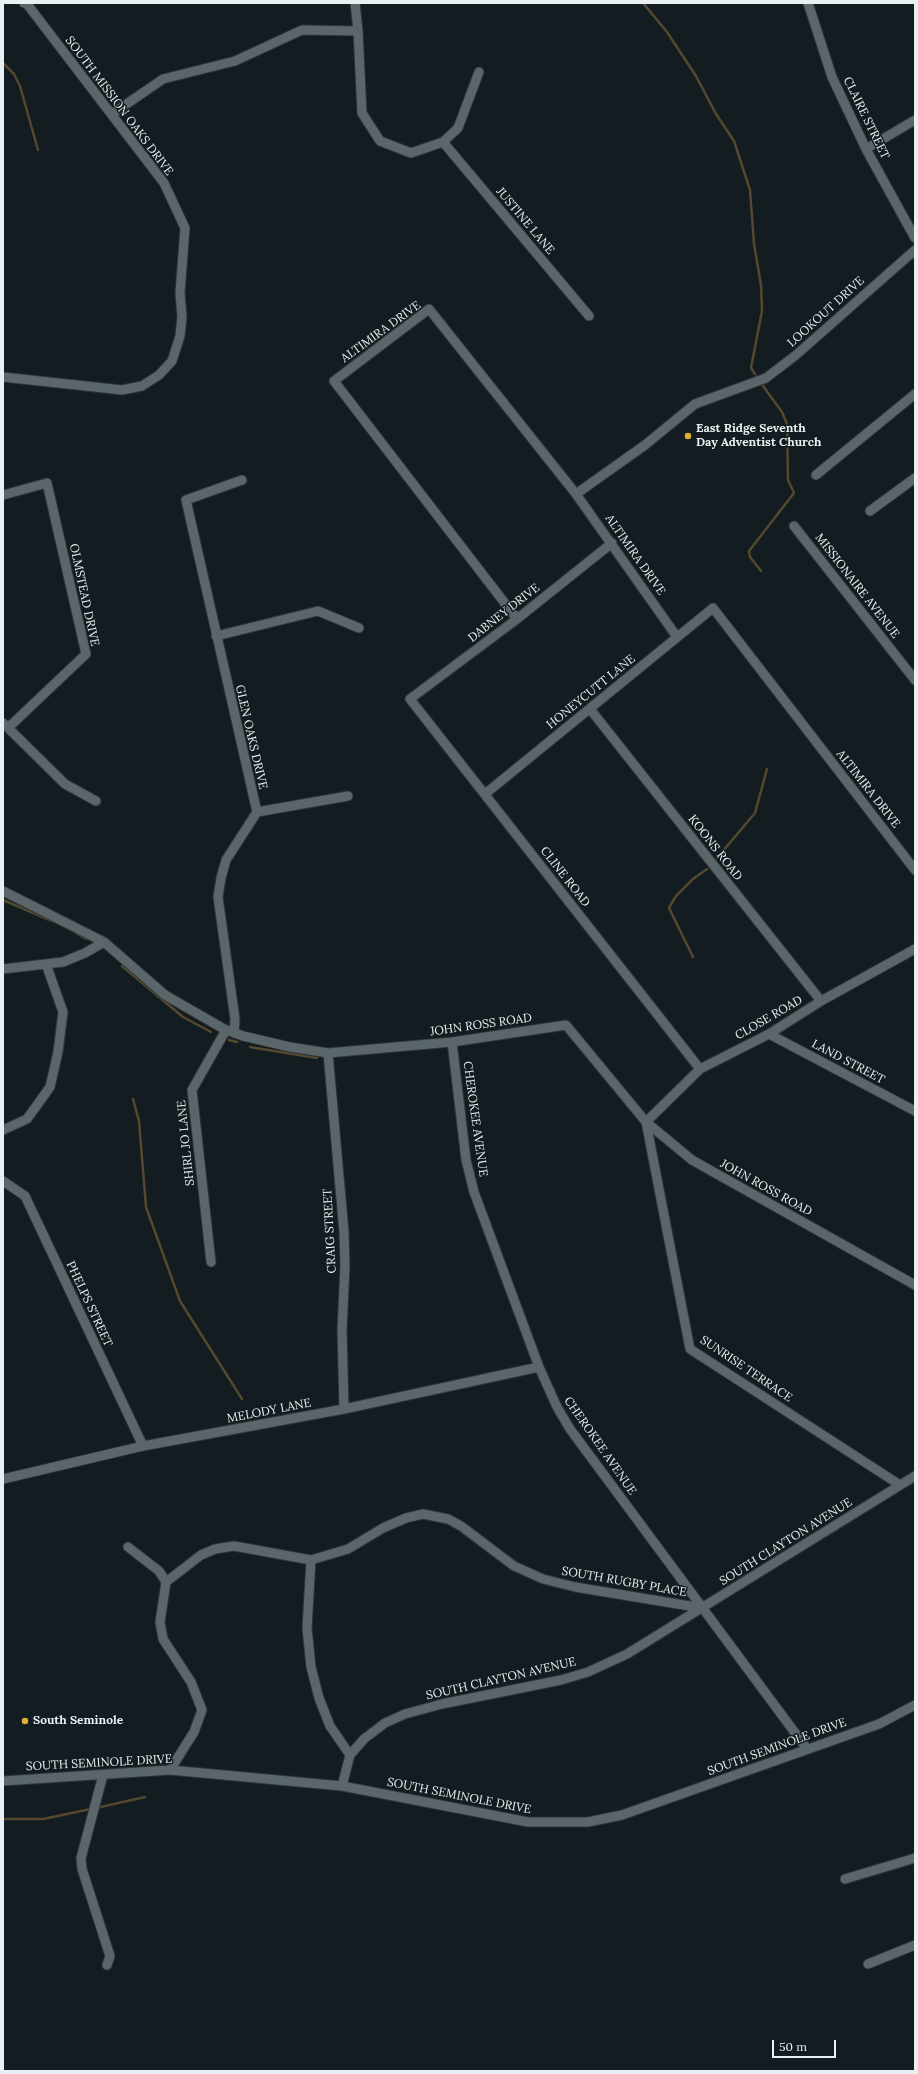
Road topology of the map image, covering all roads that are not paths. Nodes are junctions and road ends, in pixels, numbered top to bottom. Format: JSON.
{"nodes":[{"id":1,"x":26,"y":3,"type":"edge"},
{"id":2,"x":355,"y":3,"type":"edge"},
{"id":3,"x":808,"y":3,"type":"edge"},
{"id":4,"x":358,"y":31,"type":"junction"},
{"id":5,"x":480,"y":72,"type":"dead end"},
{"id":6,"x":112,"y":114,"type":"junction"},
{"id":7,"x":915,"y":120,"type":"edge"},
{"id":8,"x":443,"y":142,"type":"junction"},
{"id":9,"x":866,"y":149,"type":"junction"},
{"id":10,"x":915,"y":238,"type":"edge"},
{"id":11,"x":915,"y":250,"type":"edge"},
{"id":12,"x":589,"y":316,"type":"dead end"},
{"id":13,"x":3,"y":377,"type":"edge"},
{"id":14,"x":915,"y":394,"type":"edge"},
{"id":15,"x":816,"y":475,"type":"dead end"},
{"id":16,"x":915,"y":478,"type":"edge"},
{"id":17,"x":242,"y":480,"type":"dead end"},
{"id":18,"x":576,"y":494,"type":"junction"},
{"id":19,"x":3,"y":495,"type":"edge"},
{"id":20,"x":870,"y":511,"type":"dead end"},
{"id":21,"x":794,"y":526,"type":"dead end"},
{"id":22,"x":612,"y":544,"type":"junction"},
{"id":23,"x":713,"y":608,"type":"joint"},
{"id":24,"x":517,"y":619,"type":"junction"},
{"id":25,"x":359,"y":628,"type":"dead end"},
{"id":26,"x":216,"y":636,"type":"junction"},
{"id":27,"x":677,"y":637,"type":"junction"},
{"id":28,"x":915,"y":680,"type":"edge"},
{"id":29,"x":410,"y":699,"type":"joint"},
{"id":30,"x":590,"y":709,"type":"junction"},
{"id":31,"x":5,"y":726,"type":"edge"},
{"id":32,"x":484,"y":794,"type":"junction"},
{"id":33,"x":348,"y":796,"type":"dead end"},
{"id":34,"x":96,"y":801,"type":"dead end"},
{"id":35,"x":256,"y":812,"type":"junction"},
{"id":36,"x":915,"y":870,"type":"edge"},
{"id":37,"x":3,"y":891,"type":"edge"},
{"id":38,"x":104,"y":942,"type":"junction"},
{"id":39,"x":915,"y":949,"type":"edge"},
{"id":40,"x":46,"y":964,"type":"junction"},
{"id":41,"x":3,"y":969,"type":"edge"},
{"id":42,"x":821,"y":1001,"type":"junction"},
{"id":43,"x":230,"y":1031,"type":"junction"},
{"id":44,"x":769,"y":1034,"type":"junction"},
{"id":45,"x":452,"y":1042,"type":"junction"},
{"id":46,"x":328,"y":1053,"type":"junction"},
{"id":47,"x":700,"y":1069,"type":"junction"},
{"id":48,"x":915,"y":1111,"type":"edge"},
{"id":49,"x":646,"y":1122,"type":"junction"},
{"id":50,"x":3,"y":1130,"type":"edge"},
{"id":51,"x":3,"y":1181,"type":"edge"},
{"id":52,"x":211,"y":1262,"type":"dead end"},
{"id":53,"x":915,"y":1285,"type":"edge"},
{"id":54,"x":539,"y":1367,"type":"junction"},
{"id":55,"x":344,"y":1409,"type":"junction"},
{"id":56,"x":143,"y":1446,"type":"junction"},
{"id":57,"x":915,"y":1476,"type":"edge"},
{"id":58,"x":3,"y":1479,"type":"edge"},
{"id":59,"x":900,"y":1485,"type":"junction"},
{"id":60,"x":128,"y":1547,"type":"dead end"},
{"id":61,"x":311,"y":1560,"type":"junction"},
{"id":62,"x":166,"y":1582,"type":"junction"},
{"id":63,"x":702,"y":1608,"type":"junction"},
{"id":64,"x":915,"y":1705,"type":"edge"},
{"id":65,"x":807,"y":1749,"type":"junction"},
{"id":66,"x":350,"y":1755,"type":"junction"},
{"id":67,"x":170,"y":1770,"type":"junction"},
{"id":68,"x":103,"y":1775,"type":"junction"},
{"id":69,"x":3,"y":1781,"type":"edge"},
{"id":70,"x":342,"y":1786,"type":"junction"},
{"id":71,"x":915,"y":1858,"type":"edge"},
{"id":72,"x":844,"y":1879,"type":"dead end"},
{"id":73,"x":915,"y":1945,"type":"edge"},
{"id":74,"x":868,"y":1964,"type":"dead end"},
{"id":75,"x":107,"y":1965,"type":"dead end"}],
"edges":[{"from":1,"to":6,"type":"street","name":"SOUTH MISSION OAKS DRIVE"},
{"from":2,"to":4,"type":"street"},
{"from":3,"to":9,"type":"street","name":"CLAIRE STREET"},
{"from":4,"to":6,"type":"street"},
{"from":4,"to":8,"type":"street"},
{"from":5,"to":8,"type":"street"},
{"from":6,"to":13,"type":"street","name":"SOUTH MISSION OAKS DRIVE"},
{"from":7,"to":9,"type":"street"},
{"from":8,"to":12,"type":"street","name":"JUSTINE LANE"},
{"from":9,"to":10,"type":"street","name":"CLAIRE STREET"},
{"from":11,"to":18,"type":"street","name":"LOOKOUT DRIVE"},
{"from":14,"to":15,"type":"street"},
{"from":16,"to":20,"type":"street"},
{"from":17,"to":26,"type":"street","name":"GLEN OAKS DRIVE"},
{"from":18,"to":22,"type":"street","name":"ALTIMIRA DRIVE"},
{"from":18,"to":24,"type":"street","name":"ALTIMIRA DRIVE"},
{"from":19,"to":31,"type":"street","name":"OLMSTEAD DRIVE"},
{"from":21,"to":28,"type":"street","name":"MISSIONAIRE AVENUE"},
{"from":22,"to":24,"type":"street","name":"DABNEY DRIVE"},
{"from":22,"to":27,"type":"street","name":"ALTIMIRA DRIVE"},
{"from":23,"to":27,"type":"street","name":"HONEYCUTT LANE"},
{"from":23,"to":36,"type":"street","name":"ALTIMIRA DRIVE"},
{"from":24,"to":29,"type":"street","name":"DABNEY DRIVE"},
{"from":25,"to":26,"type":"street"},
{"from":26,"to":35,"type":"street","name":"GLEN OAKS DRIVE"},
{"from":27,"to":30,"type":"street","name":"HONEYCUTT LANE"},
{"from":29,"to":32,"type":"street","name":"CLINE ROAD"},
{"from":30,"to":32,"type":"street","name":"HONEYCUTT LANE"},
{"from":30,"to":42,"type":"street","name":"KOONS ROAD"},
{"from":31,"to":34,"type":"street"},
{"from":32,"to":47,"type":"street","name":"CLINE ROAD"},
{"from":33,"to":35,"type":"street"},
{"from":35,"to":43,"type":"street"},
{"from":37,"to":38,"type":"street","name":"JOHN ROSS ROAD"},
{"from":38,"to":40,"type":"street"},
{"from":38,"to":43,"type":"street","name":"JOHN ROSS ROAD"},
{"from":39,"to":42,"type":"street","name":"CLOSE ROAD"},
{"from":40,"to":41,"type":"street"},
{"from":40,"to":50,"type":"street"},
{"from":42,"to":44,"type":"street","name":"CLOSE ROAD"},
{"from":43,"to":46,"type":"street","name":"JOHN ROSS ROAD"},
{"from":43,"to":52,"type":"street","name":"SHIRL JO LANE"},
{"from":44,"to":47,"type":"street","name":"CLOSE ROAD"},
{"from":44,"to":48,"type":"street","name":"LAND STREET"},
{"from":45,"to":46,"type":"street","name":"JOHN ROSS ROAD"},
{"from":45,"to":49,"type":"street","name":"JOHN ROSS ROAD"},
{"from":45,"to":54,"type":"street","name":"CHEROKEE AVENUE"},
{"from":46,"to":55,"type":"street","name":"CRAIG STREET"},
{"from":47,"to":49,"type":"street","name":"CLOSE ROAD"},
{"from":49,"to":53,"type":"street","name":"JOHN ROSS ROAD"},
{"from":49,"to":59,"type":"street","name":"SUNRISE TERRACE"},
{"from":51,"to":56,"type":"street","name":"PHELPS STREET"},
{"from":54,"to":55,"type":"street","name":"MELODY LANE"},
{"from":54,"to":63,"type":"street","name":"CHEROKEE AVENUE"},
{"from":55,"to":56,"type":"street","name":"MELODY LANE"},
{"from":56,"to":58,"type":"street","name":"MELODY LANE"},
{"from":57,"to":59,"type":"street","name":"SOUTH CLAYTON AVENUE"},
{"from":59,"to":63,"type":"street","name":"SOUTH CLAYTON AVENUE"},
{"from":60,"to":62,"type":"street"},
{"from":61,"to":62,"type":"street","name":"SOUTH RUGBY PLACE"},
{"from":61,"to":63,"type":"street","name":"SOUTH RUGBY PLACE"},
{"from":61,"to":66,"type":"street"},
{"from":62,"to":67,"type":"street"},
{"from":63,"to":65,"type":"street","name":"CHEROKEE AVENUE"},
{"from":63,"to":66,"type":"street","name":"SOUTH CLAYTON AVENUE"},
{"from":64,"to":65,"type":"street","name":"SOUTH SEMINOLE DRIVE"},
{"from":65,"to":70,"type":"street","name":"SOUTH SEMINOLE DRIVE"},
{"from":66,"to":70,"type":"street","name":"SOUTH CLAYTON AVENUE"},
{"from":67,"to":68,"type":"street","name":"SOUTH SEMINOLE DRIVE"},
{"from":67,"to":70,"type":"street","name":"SOUTH SEMINOLE DRIVE"},
{"from":68,"to":69,"type":"street","name":"SOUTH SEMINOLE DRIVE"},
{"from":68,"to":75,"type":"street"},
{"from":71,"to":72,"type":"street"},
{"from":73,"to":74,"type":"street"}]}
